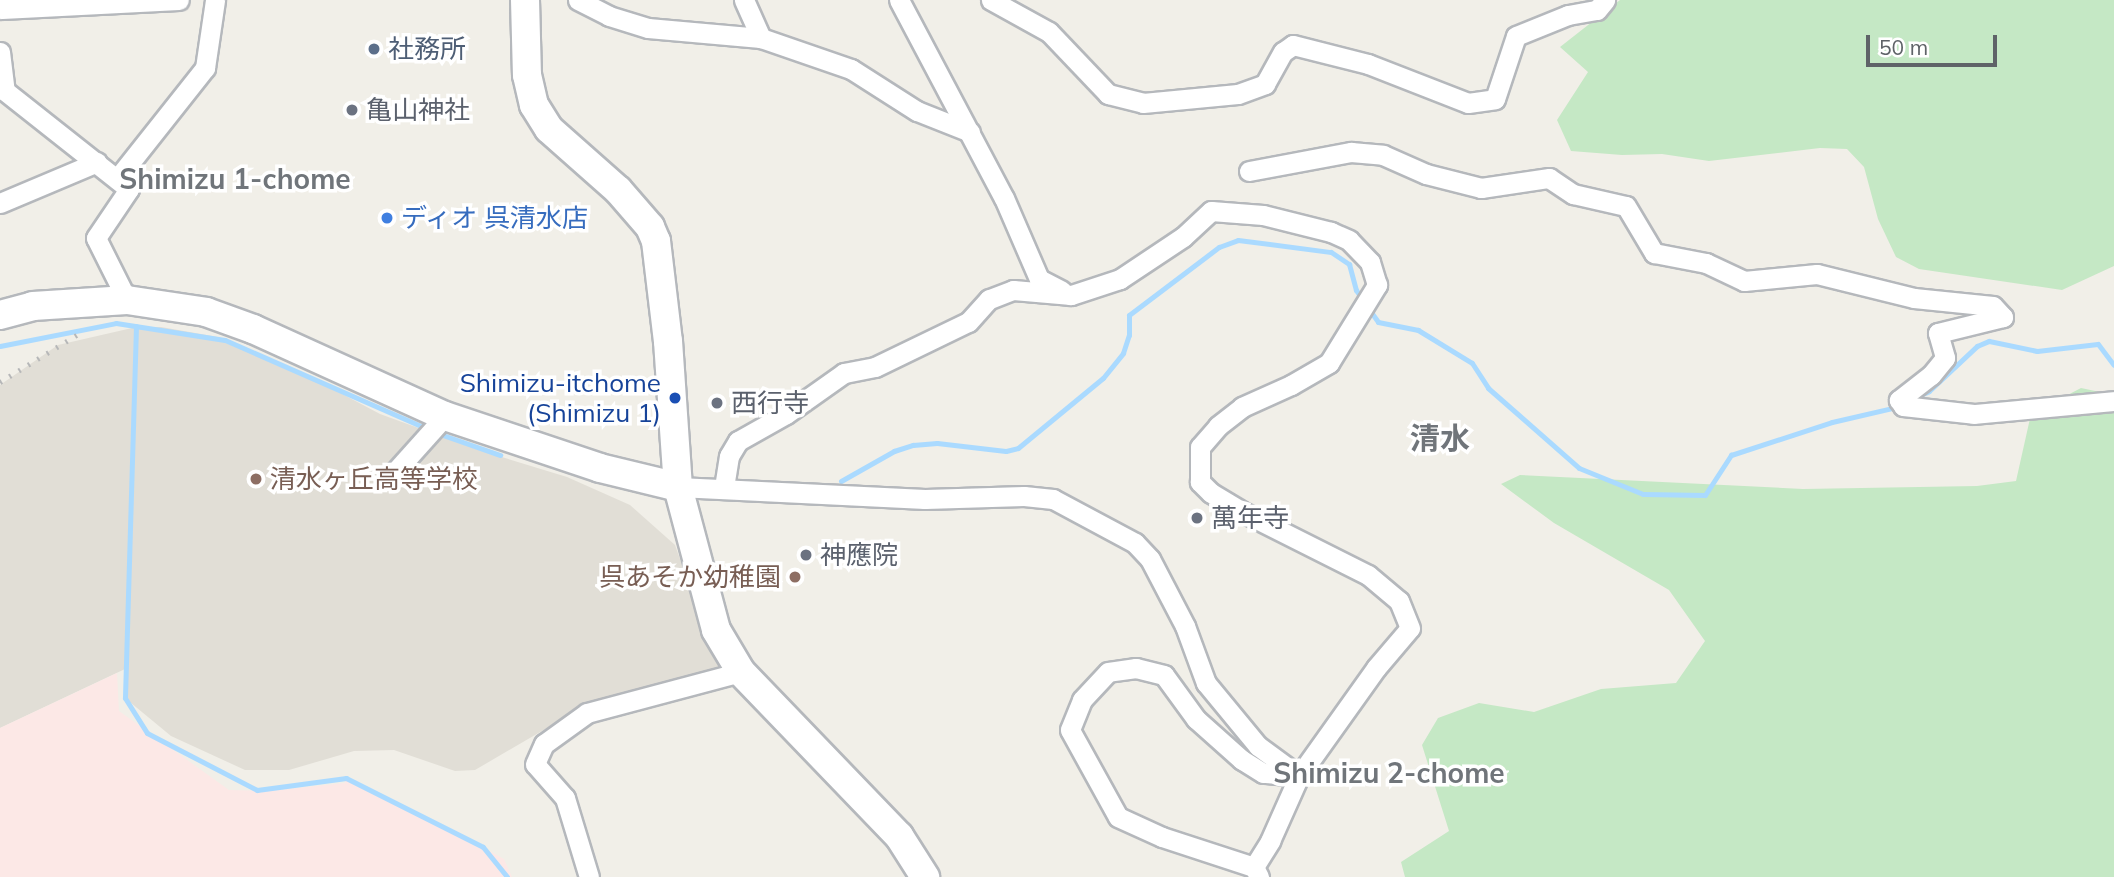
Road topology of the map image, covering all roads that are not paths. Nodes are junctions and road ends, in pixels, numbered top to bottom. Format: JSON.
{"nodes":[{"id":1,"x":171,"y":0,"type":"edge"},
{"id":2,"x":215,"y":0,"type":"edge"},
{"id":3,"x":518,"y":0,"type":"edge"},
{"id":4,"x":525,"y":0,"type":"edge"},
{"id":5,"x":578,"y":0,"type":"edge"},
{"id":6,"x":744,"y":0,"type":"edge"},
{"id":7,"x":899,"y":0,"type":"edge"},
{"id":8,"x":991,"y":0,"type":"edge"},
{"id":9,"x":1605,"y":0,"type":"edge"},
{"id":10,"x":0,"y":9,"type":"edge"},
{"id":11,"x":761,"y":38,"type":"junction"},
{"id":12,"x":0,"y":52,"type":"edge"},
{"id":13,"x":970,"y":132,"type":"junction"},
{"id":14,"x":97,"y":162,"type":"junction"},
{"id":15,"x":1249,"y":171,"type":"dead end"},
{"id":16,"x":117,"y":179,"type":"junction"},
{"id":17,"x":0,"y":204,"type":"edge"},
{"id":18,"x":1071,"y":295,"type":"junction"},
{"id":19,"x":127,"y":300,"type":"junction"},
{"id":20,"x":0,"y":315,"type":"edge"},
{"id":21,"x":2114,"y":401,"type":"edge"},
{"id":22,"x":445,"y":416,"type":"junction"},
{"id":23,"x":393,"y":474,"type":"dead end"},
{"id":24,"x":678,"y":487,"type":"junction"},
{"id":25,"x":724,"y":488,"type":"junction"},
{"id":26,"x":741,"y":672,"type":"junction"},
{"id":27,"x":1299,"y":776,"type":"junction"},
{"id":28,"x":1256,"y":872,"type":"edge"},
{"id":29,"x":589,"y":877,"type":"edge"},
{"id":30,"x":925,"y":877,"type":"edge"}],
"edges":[{"from":1,"to":10,"type":"street"},
{"from":2,"to":16,"type":"street"},
{"from":3,"to":4,"type":"street"},
{"from":4,"to":24,"type":"street"},
{"from":5,"to":11,"type":"street"},
{"from":6,"to":11,"type":"street"},
{"from":7,"to":13,"type":"street"},
{"from":8,"to":9,"type":"street"},
{"from":11,"to":13,"type":"street"},
{"from":12,"to":14,"type":"street"},
{"from":13,"to":18,"type":"street"},
{"from":14,"to":16,"type":"street"},
{"from":14,"to":17,"type":"street"},
{"from":15,"to":21,"type":"street"},
{"from":16,"to":19,"type":"street"},
{"from":18,"to":25,"type":"street"},
{"from":18,"to":27,"type":"street"},
{"from":19,"to":20,"type":"street"},
{"from":19,"to":22,"type":"street"},
{"from":22,"to":23,"type":"street"},
{"from":22,"to":24,"type":"street"},
{"from":24,"to":25,"type":"street"},
{"from":24,"to":26,"type":"street"},
{"from":25,"to":27,"type":"street"},
{"from":26,"to":29,"type":"street"},
{"from":26,"to":30,"type":"street"},
{"from":27,"to":28,"type":"street"},
{"from":27,"to":28,"type":"street"}]}
